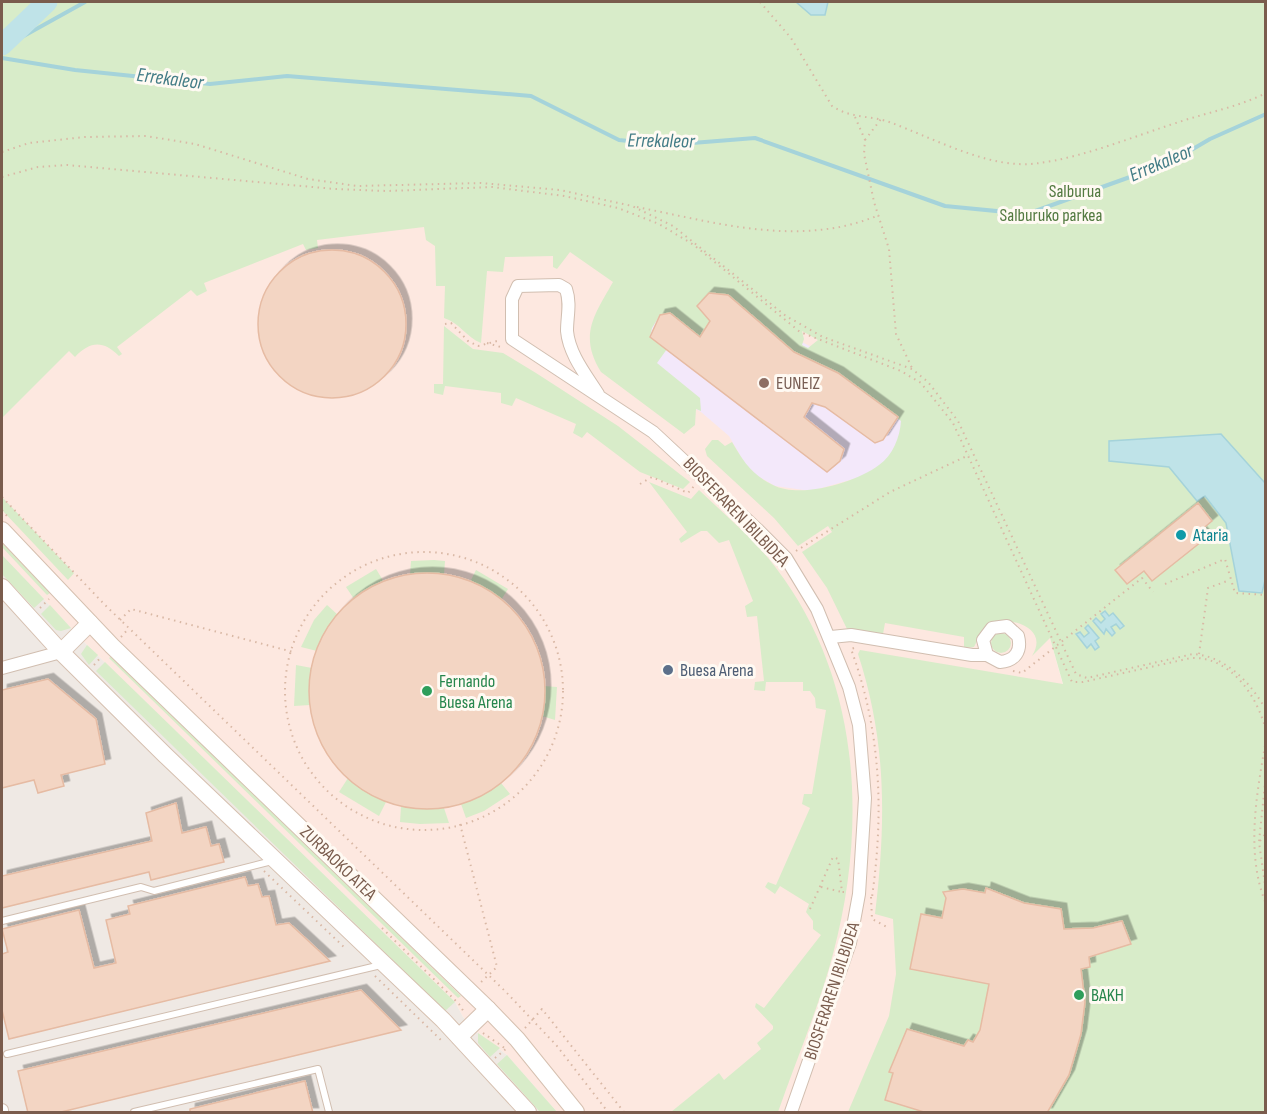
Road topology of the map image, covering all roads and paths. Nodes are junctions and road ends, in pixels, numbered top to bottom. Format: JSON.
{"nodes":[{"id":1,"x":760,"y":2,"type":"edge"},
{"id":2,"x":1266,"y":93,"type":"edge"},
{"id":3,"x":855,"y":117,"type":"junction"},
{"id":4,"x":881,"y":119,"type":"junction"},
{"id":5,"x":865,"y":140,"type":"junction"},
{"id":6,"x":2,"y":152,"type":"edge"},
{"id":7,"x":2,"y":177,"type":"edge"},
{"id":8,"x":632,"y":206,"type":"junction"},
{"id":9,"x":622,"y":209,"type":"junction"},
{"id":10,"x":879,"y":215,"type":"junction"},
{"id":11,"x":445,"y":324,"type":"dead end"},
{"id":12,"x":512,"y":339,"type":"junction"},
{"id":13,"x":487,"y":343,"type":"junction"},
{"id":14,"x":512,"y":353,"type":"dead end"},
{"id":15,"x":912,"y":369,"type":"junction"},
{"id":16,"x":598,"y":394,"type":"junction"},
{"id":17,"x":970,"y":455,"type":"junction"},
{"id":18,"x":640,"y":483,"type":"dead end"},
{"id":19,"x":704,"y":490,"type":"dead end"},
{"id":20,"x":2,"y":497,"type":"edge"},
{"id":21,"x":2,"y":530,"type":"edge"},
{"id":22,"x":786,"y":558,"type":"junction"},
{"id":23,"x":1232,"y":580,"type":"junction"},
{"id":24,"x":1165,"y":584,"type":"dead end"},
{"id":25,"x":2,"y":587,"type":"edge"},
{"id":26,"x":58,"y":590,"type":"junction"},
{"id":27,"x":1153,"y":592,"type":"dead end"},
{"id":28,"x":1266,"y":595,"type":"edge"},
{"id":29,"x":31,"y":617,"type":"junction"},
{"id":30,"x":120,"y":620,"type":"junction"},
{"id":31,"x":90,"y":623,"type":"junction"},
{"id":32,"x":831,"y":637,"type":"junction"},
{"id":33,"x":1060,"y":642,"type":"junction"},
{"id":34,"x":859,"y":645,"type":"dead end"},
{"id":35,"x":1054,"y":647,"type":"junction"},
{"id":36,"x":61,"y":652,"type":"junction"},
{"id":37,"x":293,"y":652,"type":"junction"},
{"id":38,"x":1199,"y":654,"type":"junction"},
{"id":39,"x":987,"y":655,"type":"dead end"},
{"id":40,"x":2,"y":668,"type":"edge"},
{"id":41,"x":1010,"y":671,"type":"dead end"},
{"id":42,"x":1266,"y":710,"type":"edge"},
{"id":43,"x":1266,"y":731,"type":"edge"},
{"id":44,"x":1266,"y":740,"type":"edge"},
{"id":45,"x":1266,"y":774,"type":"edge"},
{"id":46,"x":460,"y":824,"type":"junction"},
{"id":47,"x":1266,"y":833,"type":"edge"},
{"id":48,"x":1259,"y":842,"type":"junction"},
{"id":49,"x":276,"y":860,"type":"junction"},
{"id":50,"x":850,"y":884,"type":"dead end"},
{"id":51,"x":820,"y":886,"type":"junction"},
{"id":52,"x":842,"y":892,"type":"junction"},
{"id":53,"x":1266,"y":892,"type":"edge"},
{"id":54,"x":852,"y":895,"type":"junction"},
{"id":55,"x":872,"y":897,"type":"junction"},
{"id":56,"x":1266,"y":904,"type":"edge"},
{"id":57,"x":810,"y":909,"type":"dead end"},
{"id":58,"x":2,"y":921,"type":"edge"},
{"id":59,"x":887,"y":927,"type":"dead end"},
{"id":60,"x":385,"y":964,"type":"junction"},
{"id":61,"x":488,"y":976,"type":"junction"},
{"id":62,"x":470,"y":993,"type":"junction"},
{"id":63,"x":488,"y":1009,"type":"junction"},
{"id":64,"x":532,"y":1019,"type":"junction"},
{"id":65,"x":437,"y":1026,"type":"junction"},
{"id":66,"x":459,"y":1037,"type":"junction"},
{"id":67,"x":517,"y":1039,"type":"junction"},
{"id":68,"x":7,"y":1054,"type":"dead end"},
{"id":69,"x":487,"y":1065,"type":"junction"},
{"id":70,"x":134,"y":1113,"type":"edge"},
{"id":71,"x":329,"y":1113,"type":"edge"},
{"id":72,"x":528,"y":1113,"type":"edge"},
{"id":73,"x":576,"y":1113,"type":"edge"},
{"id":74,"x":608,"y":1113,"type":"edge"},
{"id":75,"x":624,"y":1113,"type":"edge"},
{"id":76,"x":792,"y":1113,"type":"edge"}],
"edges":[{"from":1,"to":3,"type":"path"},
{"from":2,"to":4,"type":"path"},
{"from":3,"to":4,"type":"path"},
{"from":3,"to":5,"type":"path"},
{"from":4,"to":5,"type":"path"},
{"from":5,"to":10,"type":"path"},
{"from":6,"to":8,"type":"path"},
{"from":7,"to":9,"type":"path"},
{"from":8,"to":9,"type":"path"},
{"from":8,"to":10,"type":"path"},
{"from":8,"to":15,"type":"path"},
{"from":9,"to":17,"type":"path"},
{"from":10,"to":15,"type":"path"},
{"from":11,"to":13,"type":"path"},
{"from":12,"to":13,"type":"path"},
{"from":12,"to":16,"type":"street","name":"BIOSFERAREN IBILBIDEA"},
{"from":12,"to":16,"type":"street","name":"BIOSFERAREN IBILBIDEA"},
{"from":13,"to":14,"type":"path"},
{"from":15,"to":17,"type":"path"},
{"from":16,"to":22,"type":"street","name":"BIOSFERAREN IBILBIDEA"},
{"from":17,"to":22,"type":"path"},
{"from":17,"to":33,"type":"path"},
{"from":17,"to":35,"type":"path"},
{"from":18,"to":19,"type":"path"},
{"from":20,"to":30,"type":"path"},
{"from":21,"to":26,"type":"street","name":"ZURBAOKO ATEA"},
{"from":22,"to":32,"type":"street","name":"BIOSFERAREN IBILBIDEA"},
{"from":23,"to":24,"type":"path"},
{"from":23,"to":28,"type":"path"},
{"from":23,"to":38,"type":"path"},
{"from":25,"to":29,"type":"street"},
{"from":26,"to":29,"type":"path"},
{"from":26,"to":31,"type":"street","name":"ZURBAOKO ATEA"},
{"from":27,"to":33,"type":"path"},
{"from":29,"to":36,"type":"street"},
{"from":30,"to":37,"type":"path"},
{"from":30,"to":61,"type":"path"},
{"from":31,"to":36,"type":"street"},
{"from":31,"to":62,"type":"street","name":"ZURBAOKO ATEA"},
{"from":32,"to":39,"type":"street"},
{"from":32,"to":54,"type":"street","name":"BIOSFERAREN IBILBIDEA"},
{"from":33,"to":35,"type":"path"},
{"from":33,"to":38,"type":"path"},
{"from":34,"to":55,"type":"path"},
{"from":35,"to":41,"type":"path"},
{"from":35,"to":43,"type":"path"},
{"from":36,"to":40,"type":"street"},
{"from":36,"to":49,"type":"street"},
{"from":37,"to":46,"type":"path"},
{"from":37,"to":46,"type":"path"},
{"from":38,"to":42,"type":"path"},
{"from":44,"to":56,"type":"path"},
{"from":45,"to":48,"type":"path"},
{"from":46,"to":61,"type":"path"},
{"from":47,"to":48,"type":"path"},
{"from":48,"to":53,"type":"path"},
{"from":49,"to":58,"type":"lane"},
{"from":49,"to":60,"type":"street"},
{"from":50,"to":54,"type":"path"},
{"from":51,"to":52,"type":"path"},
{"from":51,"to":52,"type":"path"},
{"from":51,"to":57,"type":"path"},
{"from":52,"to":54,"type":"path"},
{"from":54,"to":55,"type":"path"},
{"from":54,"to":76,"type":"street","name":"BIOSFERAREN IBILBIDEA"},
{"from":55,"to":59,"type":"path"},
{"from":60,"to":65,"type":"street"},
{"from":60,"to":68,"type":"lane"},
{"from":61,"to":62,"type":"path"},
{"from":61,"to":64,"type":"path"},
{"from":62,"to":63,"type":"street","name":"ZURBAOKO ATEA"},
{"from":62,"to":65,"type":"path"},
{"from":63,"to":66,"type":"street"},
{"from":63,"to":67,"type":"street","name":"ZURBAOKO ATEA"},
{"from":64,"to":67,"type":"path"},
{"from":64,"to":74,"type":"path"},
{"from":64,"to":75,"type":"path"},
{"from":65,"to":66,"type":"street"},
{"from":66,"to":69,"type":"street"},
{"from":67,"to":69,"type":"path"},
{"from":67,"to":73,"type":"street","name":"ZURBAOKO ATEA"},
{"from":69,"to":72,"type":"street"},
{"from":70,"to":71,"type":"lane"}]}
